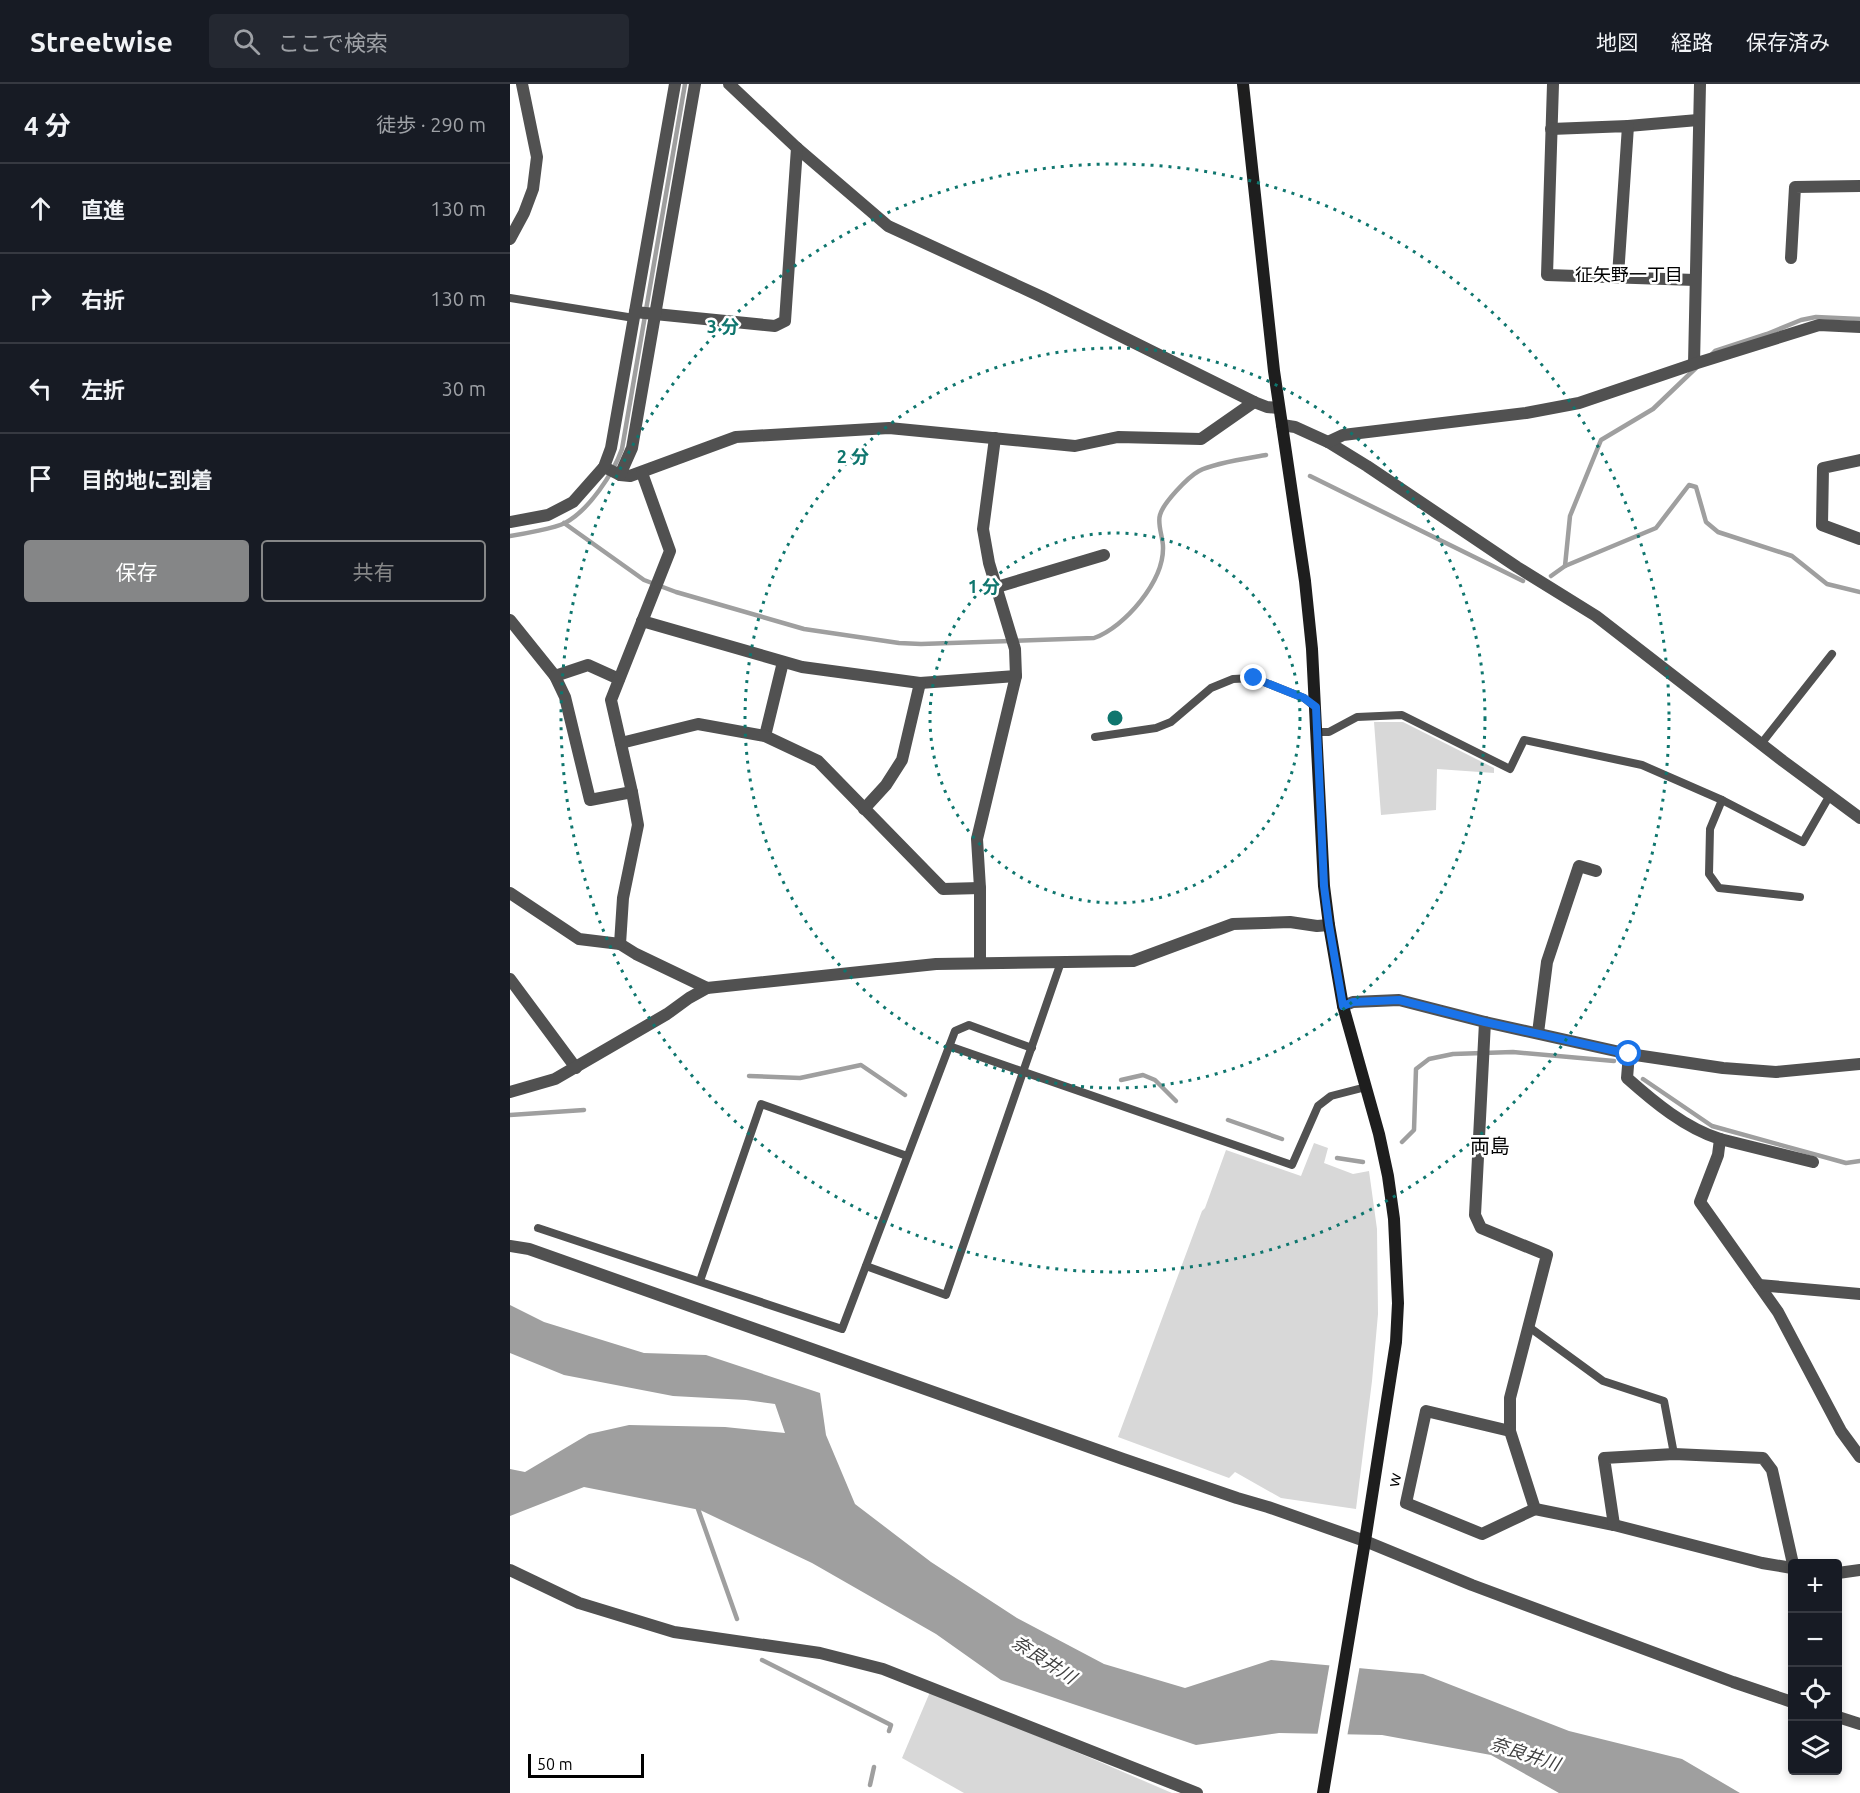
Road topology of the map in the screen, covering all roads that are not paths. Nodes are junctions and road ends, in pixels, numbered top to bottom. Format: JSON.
{"nodes":[{"id":1,"x":522,"y":84,"type":"edge"},
{"id":2,"x":675,"y":84,"type":"edge"},
{"id":3,"x":695,"y":84,"type":"edge"},
{"id":4,"x":729,"y":84,"type":"edge"},
{"id":5,"x":1243,"y":84,"type":"edge"},
{"id":6,"x":1553,"y":84,"type":"edge"},
{"id":7,"x":1700,"y":84,"type":"edge"},
{"id":8,"x":1698,"y":120,"type":"junction"},
{"id":9,"x":1628,"y":126,"type":"junction"},
{"id":10,"x":1551,"y":129,"type":"junction"},
{"id":11,"x":797,"y":148,"type":"junction"},
{"id":12,"x":1860,"y":186,"type":"edge"},
{"id":13,"x":510,"y":239,"type":"edge"},
{"id":14,"x":1791,"y":258,"type":"dead end"},
{"id":15,"x":1618,"y":276,"type":"junction"},
{"id":16,"x":1695,"y":280,"type":"junction"},
{"id":17,"x":510,"y":298,"type":"edge"},
{"id":18,"x":643,"y":315,"type":"junction"},
{"id":19,"x":1860,"y":327,"type":"edge"},
{"id":20,"x":1694,"y":364,"type":"junction"},
{"id":21,"x":1254,"y":402,"type":"junction"},
{"id":22,"x":1279,"y":408,"type":"junction"},
{"id":23,"x":1282,"y":425,"type":"junction"},
{"id":24,"x":995,"y":438,"type":"junction"},
{"id":25,"x":1328,"y":442,"type":"junction"},
{"id":26,"x":1860,"y":460,"type":"edge"},
{"id":27,"x":612,"y":471,"type":"junction"},
{"id":28,"x":642,"y":472,"type":"junction"},
{"id":29,"x":510,"y":522,"type":"edge"},
{"id":30,"x":1860,"y":539,"type":"edge"},
{"id":31,"x":1104,"y":555,"type":"dead end"},
{"id":32,"x":997,"y":587,"type":"junction"},
{"id":33,"x":510,"y":620,"type":"edge"},
{"id":34,"x":642,"y":621,"type":"junction"},
{"id":35,"x":1832,"y":654,"type":"dead end"},
{"id":36,"x":783,"y":662,"type":"junction"},
{"id":37,"x":555,"y":676,"type":"junction"},
{"id":38,"x":1016,"y":676,"type":"junction"},
{"id":39,"x":619,"y":679,"type":"junction"},
{"id":40,"x":920,"y":683,"type":"junction"},
{"id":41,"x":1316,"y":707,"type":"junction"},
{"id":42,"x":1317,"y":732,"type":"junction"},
{"id":43,"x":765,"y":736,"type":"junction"},
{"id":44,"x":1095,"y":737,"type":"dead end"},
{"id":45,"x":621,"y":743,"type":"junction"},
{"id":46,"x":1761,"y":744,"type":"junction"},
{"id":47,"x":632,"y":792,"type":"junction"},
{"id":48,"x":1830,"y":795,"type":"junction"},
{"id":49,"x":1722,"y":800,"type":"junction"},
{"id":50,"x":864,"y":809,"type":"junction"},
{"id":51,"x":1860,"y":819,"type":"edge"},
{"id":52,"x":1596,"y":871,"type":"dead end"},
{"id":53,"x":980,"y":888,"type":"junction"},
{"id":54,"x":510,"y":893,"type":"edge"},
{"id":55,"x":1800,"y":897,"type":"dead end"},
{"id":56,"x":1329,"y":925,"type":"junction"},
{"id":57,"x":620,"y":944,"type":"junction"},
{"id":58,"x":1061,"y":962,"type":"junction"},
{"id":59,"x":980,"y":963,"type":"junction"},
{"id":60,"x":510,"y":979,"type":"edge"},
{"id":61,"x":706,"y":988,"type":"junction"},
{"id":62,"x":1343,"y":1006,"type":"junction"},
{"id":63,"x":1485,"y":1022,"type":"junction"},
{"id":64,"x":1538,"y":1034,"type":"junction"},
{"id":65,"x":949,"y":1046,"type":"junction"},
{"id":66,"x":1032,"y":1048,"type":"junction"},
{"id":67,"x":1629,"y":1054,"type":"junction"},
{"id":68,"x":1860,"y":1064,"type":"edge"},
{"id":69,"x":576,"y":1068,"type":"junction"},
{"id":70,"x":1024,"y":1071,"type":"junction"},
{"id":71,"x":1366,"y":1087,"type":"junction"},
{"id":72,"x":510,"y":1092,"type":"edge"},
{"id":73,"x":1720,"y":1139,"type":"junction"},
{"id":74,"x":908,"y":1156,"type":"junction"},
{"id":75,"x":1813,"y":1162,"type":"dead end"},
{"id":76,"x":538,"y":1228,"type":"dead end"},
{"id":77,"x":510,"y":1246,"type":"edge"},
{"id":78,"x":866,"y":1266,"type":"junction"},
{"id":79,"x":700,"y":1281,"type":"junction"},
{"id":80,"x":1759,"y":1285,"type":"junction"},
{"id":81,"x":1860,"y":1294,"type":"edge"},
{"id":82,"x":1528,"y":1327,"type":"junction"},
{"id":83,"x":1510,"y":1431,"type":"junction"},
{"id":84,"x":1674,"y":1454,"type":"junction"},
{"id":85,"x":1860,"y":1457,"type":"edge"},
{"id":86,"x":1535,"y":1509,"type":"junction"},
{"id":87,"x":1614,"y":1525,"type":"junction"},
{"id":88,"x":1365,"y":1546,"type":"junction"},
{"id":89,"x":1791,"y":1559,"type":"edge"},
{"id":90,"x":1788,"y":1566,"type":"edge"},
{"id":91,"x":510,"y":1570,"type":"edge"},
{"id":92,"x":1860,"y":1570,"type":"edge"},
{"id":93,"x":1842,"y":1572,"type":"edge"},
{"id":94,"x":1788,"y":1701,"type":"edge"},
{"id":95,"x":1842,"y":1718,"type":"edge"},
{"id":96,"x":1860,"y":1724,"type":"edge"},
{"id":97,"x":1197,"y":1793,"type":"edge"},
{"id":98,"x":1323,"y":1793,"type":"edge"}],
"edges":[{"from":1,"to":13,"type":"street"},
{"from":2,"to":18,"type":"street"},
{"from":3,"to":18,"type":"street"},
{"from":4,"to":11,"type":"street"},
{"from":5,"to":22,"type":"street"},
{"from":6,"to":10,"type":"street"},
{"from":7,"to":8,"type":"street"},
{"from":8,"to":9,"type":"street"},
{"from":8,"to":16,"type":"street"},
{"from":9,"to":10,"type":"street"},
{"from":9,"to":15,"type":"street"},
{"from":10,"to":15,"type":"street"},
{"from":11,"to":18,"type":"street"},
{"from":11,"to":21,"type":"street"},
{"from":12,"to":14,"type":"street"},
{"from":15,"to":16,"type":"street"},
{"from":16,"to":20,"type":"street"},
{"from":17,"to":18,"type":"lane"},
{"from":18,"to":27,"type":"street"},
{"from":18,"to":27,"type":"street"},
{"from":19,"to":20,"type":"street"},
{"from":20,"to":25,"type":"street"},
{"from":21,"to":22,"type":"street"},
{"from":21,"to":24,"type":"street"},
{"from":22,"to":23,"type":"street"},
{"from":23,"to":25,"type":"street"},
{"from":23,"to":41,"type":"street"},
{"from":24,"to":28,"type":"street"},
{"from":24,"to":32,"type":"street"},
{"from":25,"to":46,"type":"street"},
{"from":26,"to":30,"type":"street"},
{"from":27,"to":28,"type":"street"},
{"from":27,"to":29,"type":"street"},
{"from":28,"to":34,"type":"street"},
{"from":31,"to":32,"type":"street"},
{"from":32,"to":38,"type":"street"},
{"from":33,"to":37,"type":"street"},
{"from":34,"to":36,"type":"street"},
{"from":34,"to":39,"type":"street"},
{"from":35,"to":46,"type":"lane"},
{"from":36,"to":40,"type":"street"},
{"from":36,"to":43,"type":"street"},
{"from":37,"to":39,"type":"street"},
{"from":37,"to":47,"type":"street"},
{"from":38,"to":40,"type":"street"},
{"from":38,"to":53,"type":"street"},
{"from":39,"to":45,"type":"street"},
{"from":40,"to":50,"type":"street"},
{"from":41,"to":42,"type":"street"},
{"from":41,"to":44,"type":"lane"},
{"from":42,"to":49,"type":"lane"},
{"from":42,"to":56,"type":"street"},
{"from":43,"to":45,"type":"street"},
{"from":43,"to":50,"type":"street"},
{"from":45,"to":47,"type":"street"},
{"from":46,"to":48,"type":"street"},
{"from":47,"to":57,"type":"street"},
{"from":48,"to":49,"type":"lane"},
{"from":48,"to":51,"type":"street"},
{"from":49,"to":55,"type":"lane"},
{"from":50,"to":53,"type":"street"},
{"from":52,"to":64,"type":"street"},
{"from":53,"to":59,"type":"street"},
{"from":54,"to":57,"type":"street"},
{"from":56,"to":58,"type":"street"},
{"from":56,"to":62,"type":"street"},
{"from":57,"to":61,"type":"street"},
{"from":58,"to":59,"type":"street"},
{"from":58,"to":66,"type":"lane"},
{"from":59,"to":61,"type":"street"},
{"from":60,"to":69,"type":"street"},
{"from":61,"to":69,"type":"street"},
{"from":62,"to":63,"type":"street"},
{"from":62,"to":71,"type":"street"},
{"from":63,"to":64,"type":"street"},
{"from":63,"to":82,"type":"street"},
{"from":64,"to":67,"type":"street"},
{"from":65,"to":66,"type":"lane"},
{"from":65,"to":70,"type":"lane"},
{"from":65,"to":74,"type":"lane"},
{"from":66,"to":70,"type":"lane"},
{"from":67,"to":68,"type":"street"},
{"from":67,"to":73,"type":"street"},
{"from":69,"to":72,"type":"street"},
{"from":70,"to":71,"type":"lane"},
{"from":70,"to":78,"type":"lane"},
{"from":71,"to":88,"type":"street"},
{"from":73,"to":75,"type":"street"},
{"from":73,"to":80,"type":"street"},
{"from":74,"to":78,"type":"lane"},
{"from":74,"to":79,"type":"lane"},
{"from":76,"to":79,"type":"lane"},
{"from":77,"to":88,"type":"street"},
{"from":78,"to":79,"type":"lane"},
{"from":80,"to":81,"type":"street"},
{"from":80,"to":85,"type":"street"},
{"from":82,"to":83,"type":"street"},
{"from":82,"to":84,"type":"lane"},
{"from":83,"to":86,"type":"street"},
{"from":83,"to":86,"type":"street","name":"ｗ"},
{"from":84,"to":87,"type":"street"},
{"from":84,"to":89,"type":"street"},
{"from":86,"to":87,"type":"street"},
{"from":87,"to":90,"type":"street"},
{"from":88,"to":94,"type":"street"},
{"from":88,"to":98,"type":"street"},
{"from":91,"to":97,"type":"street"},
{"from":92,"to":93,"type":"street"},
{"from":95,"to":96,"type":"street"}]}
